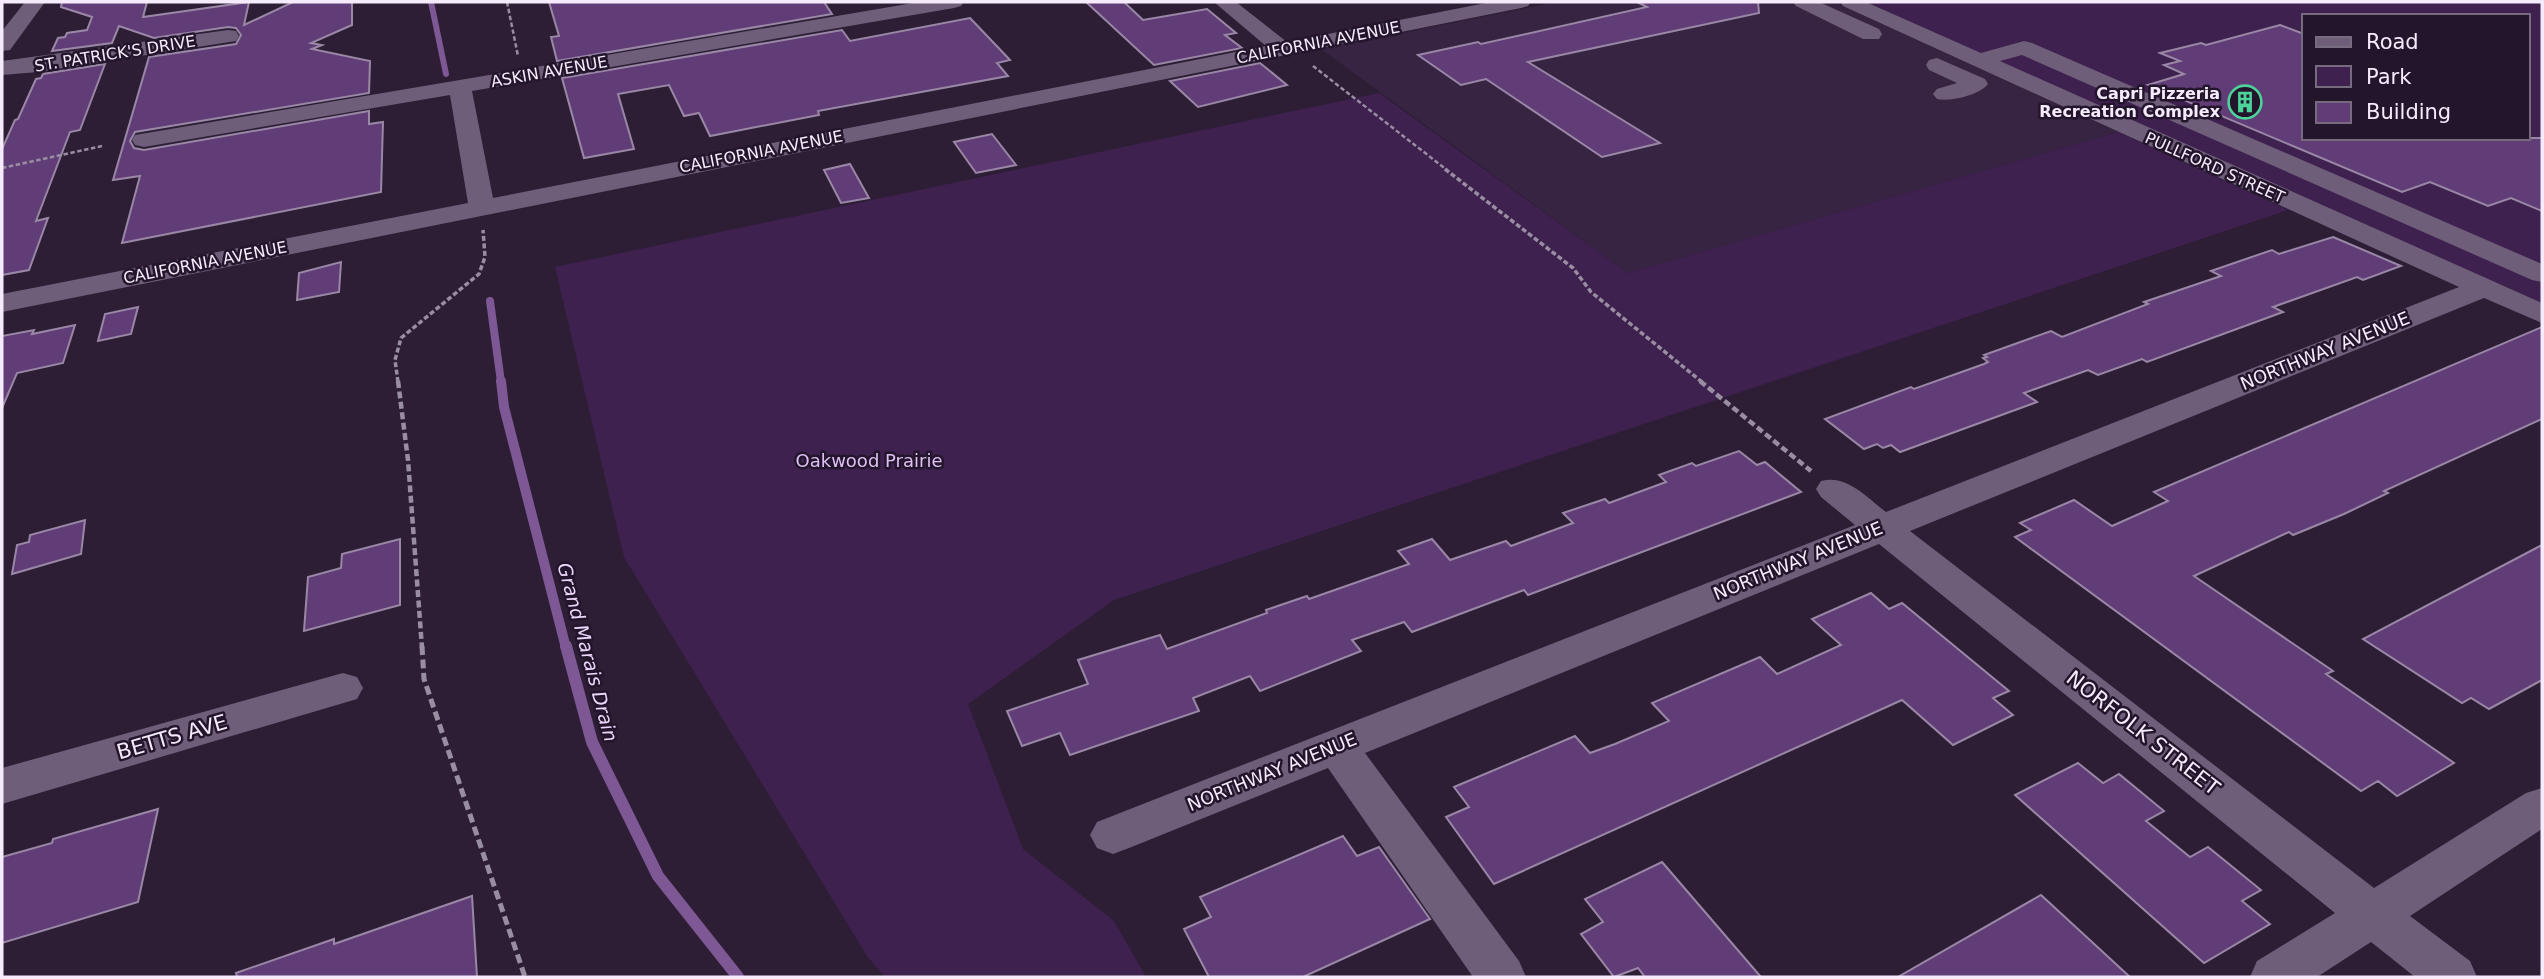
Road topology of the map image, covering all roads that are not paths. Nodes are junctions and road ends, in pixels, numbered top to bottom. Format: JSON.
{"nodes":[{"id":1,"x":35,"y":2,"type":"edge"},
{"id":2,"x":954,"y":2,"type":"edge"},
{"id":3,"x":1224,"y":2,"type":"edge"},
{"id":4,"x":1521,"y":2,"type":"edge"},
{"id":5,"x":1842,"y":2,"type":"edge"},
{"id":6,"x":1850,"y":2,"type":"edge"},
{"id":7,"x":1810,"y":5,"type":"edge"},
{"id":8,"x":1401,"y":25,"type":"junction"},
{"id":9,"x":228,"y":36,"type":"dead end"},
{"id":10,"x":1339,"y":37,"type":"junction"},
{"id":11,"x":1426,"y":43,"type":"dead end"},
{"id":12,"x":2,"y":45,"type":"edge"},
{"id":13,"x":1293,"y":53,"type":"junction"},
{"id":14,"x":1363,"y":55,"type":"dead end"},
{"id":15,"x":1979,"y":60,"type":"junction"},
{"id":16,"x":2,"y":68,"type":"edge"},
{"id":17,"x":2069,"y":68,"type":"junction"},
{"id":18,"x":2027,"y":82,"type":"junction"},
{"id":19,"x":460,"y":86,"type":"junction"},
{"id":20,"x":1945,"y":94,"type":"dead end"},
{"id":21,"x":144,"y":140,"type":"dead end"},
{"id":22,"x":2399,"y":211,"type":"junction"},
{"id":23,"x":482,"y":215,"type":"junction"},
{"id":24,"x":2351,"y":228,"type":"junction"},
{"id":25,"x":2542,"y":249,"type":"edge"},
{"id":26,"x":2511,"y":260,"type":"junction"},
{"id":27,"x":2542,"y":274,"type":"edge"},
{"id":28,"x":2484,"y":288,"type":"junction"},
{"id":29,"x":2,"y":303,"type":"edge"},
{"id":30,"x":2542,"y":314,"type":"edge"},
{"id":31,"x":1833,"y":489,"type":"road end"},
{"id":32,"x":1883,"y":528,"type":"junction"},
{"id":33,"x":343,"y":688,"type":"dead end"},
{"id":34,"x":1336,"y":746,"type":"junction"},
{"id":35,"x":2,"y":786,"type":"edge"},
{"id":36,"x":2542,"y":806,"type":"edge"},
{"id":37,"x":1113,"y":835,"type":"dead end"},
{"id":38,"x":2372,"y":914,"type":"junction"},
{"id":39,"x":1501,"y":977,"type":"edge"},
{"id":40,"x":2275,"y":977,"type":"edge"},
{"id":41,"x":2452,"y":977,"type":"edge"}],
"edges":[{"from":1,"to":12,"type":"street"},
{"from":2,"to":19,"type":"street","name":"ASKIN AVENUE"},
{"from":3,"to":13,"type":"street"},
{"from":4,"to":8,"type":"street","name":"CALIFORNIA AVENUE"},
{"from":5,"to":7,"type":"street"},
{"from":6,"to":15,"type":"street","name":"PULLFORD STREET"},
{"from":7,"to":20,"type":"street"},
{"from":8,"to":10,"type":"street","name":"CALIFORNIA AVENUE"},
{"from":8,"to":11,"type":"street"},
{"from":9,"to":16,"type":"street","name":"ST. PATRICK'S DRIVE"},
{"from":10,"to":13,"type":"street","name":"CALIFORNIA AVENUE"},
{"from":10,"to":14,"type":"street"},
{"from":13,"to":23,"type":"street","name":"CALIFORNIA AVENUE"},
{"from":15,"to":17,"type":"street"},
{"from":15,"to":18,"type":"street","name":"PULLFORD STREET"},
{"from":17,"to":18,"type":"street"},
{"from":17,"to":22,"type":"street"},
{"from":18,"to":24,"type":"street","name":"PULLFORD STREET"},
{"from":19,"to":21,"type":"street","name":"ASKIN AVENUE"},
{"from":19,"to":23,"type":"street"},
{"from":22,"to":24,"type":"street"},
{"from":22,"to":26,"type":"street"},
{"from":23,"to":29,"type":"street","name":"CALIFORNIA AVENUE"},
{"from":24,"to":28,"type":"street","name":"PULLFORD STREET"},
{"from":25,"to":26,"type":"street"},
{"from":26,"to":27,"type":"street"},
{"from":28,"to":30,"type":"street","name":"PULLFORD STREET"},
{"from":28,"to":32,"type":"street","name":"NORTHWAY AVENUE"},
{"from":31,"to":32,"type":"street","name":"NORFOLK STREET"},
{"from":32,"to":34,"type":"street","name":"NORTHWAY AVENUE"},
{"from":32,"to":38,"type":"street","name":"NORFOLK STREET"},
{"from":33,"to":35,"type":"street","name":"BETTS AVE"},
{"from":34,"to":37,"type":"street","name":"NORTHWAY AVENUE"},
{"from":34,"to":39,"type":"street"},
{"from":36,"to":38,"type":"street"},
{"from":38,"to":40,"type":"street"},
{"from":38,"to":41,"type":"street","name":"NORFOLK STREET"}]}
